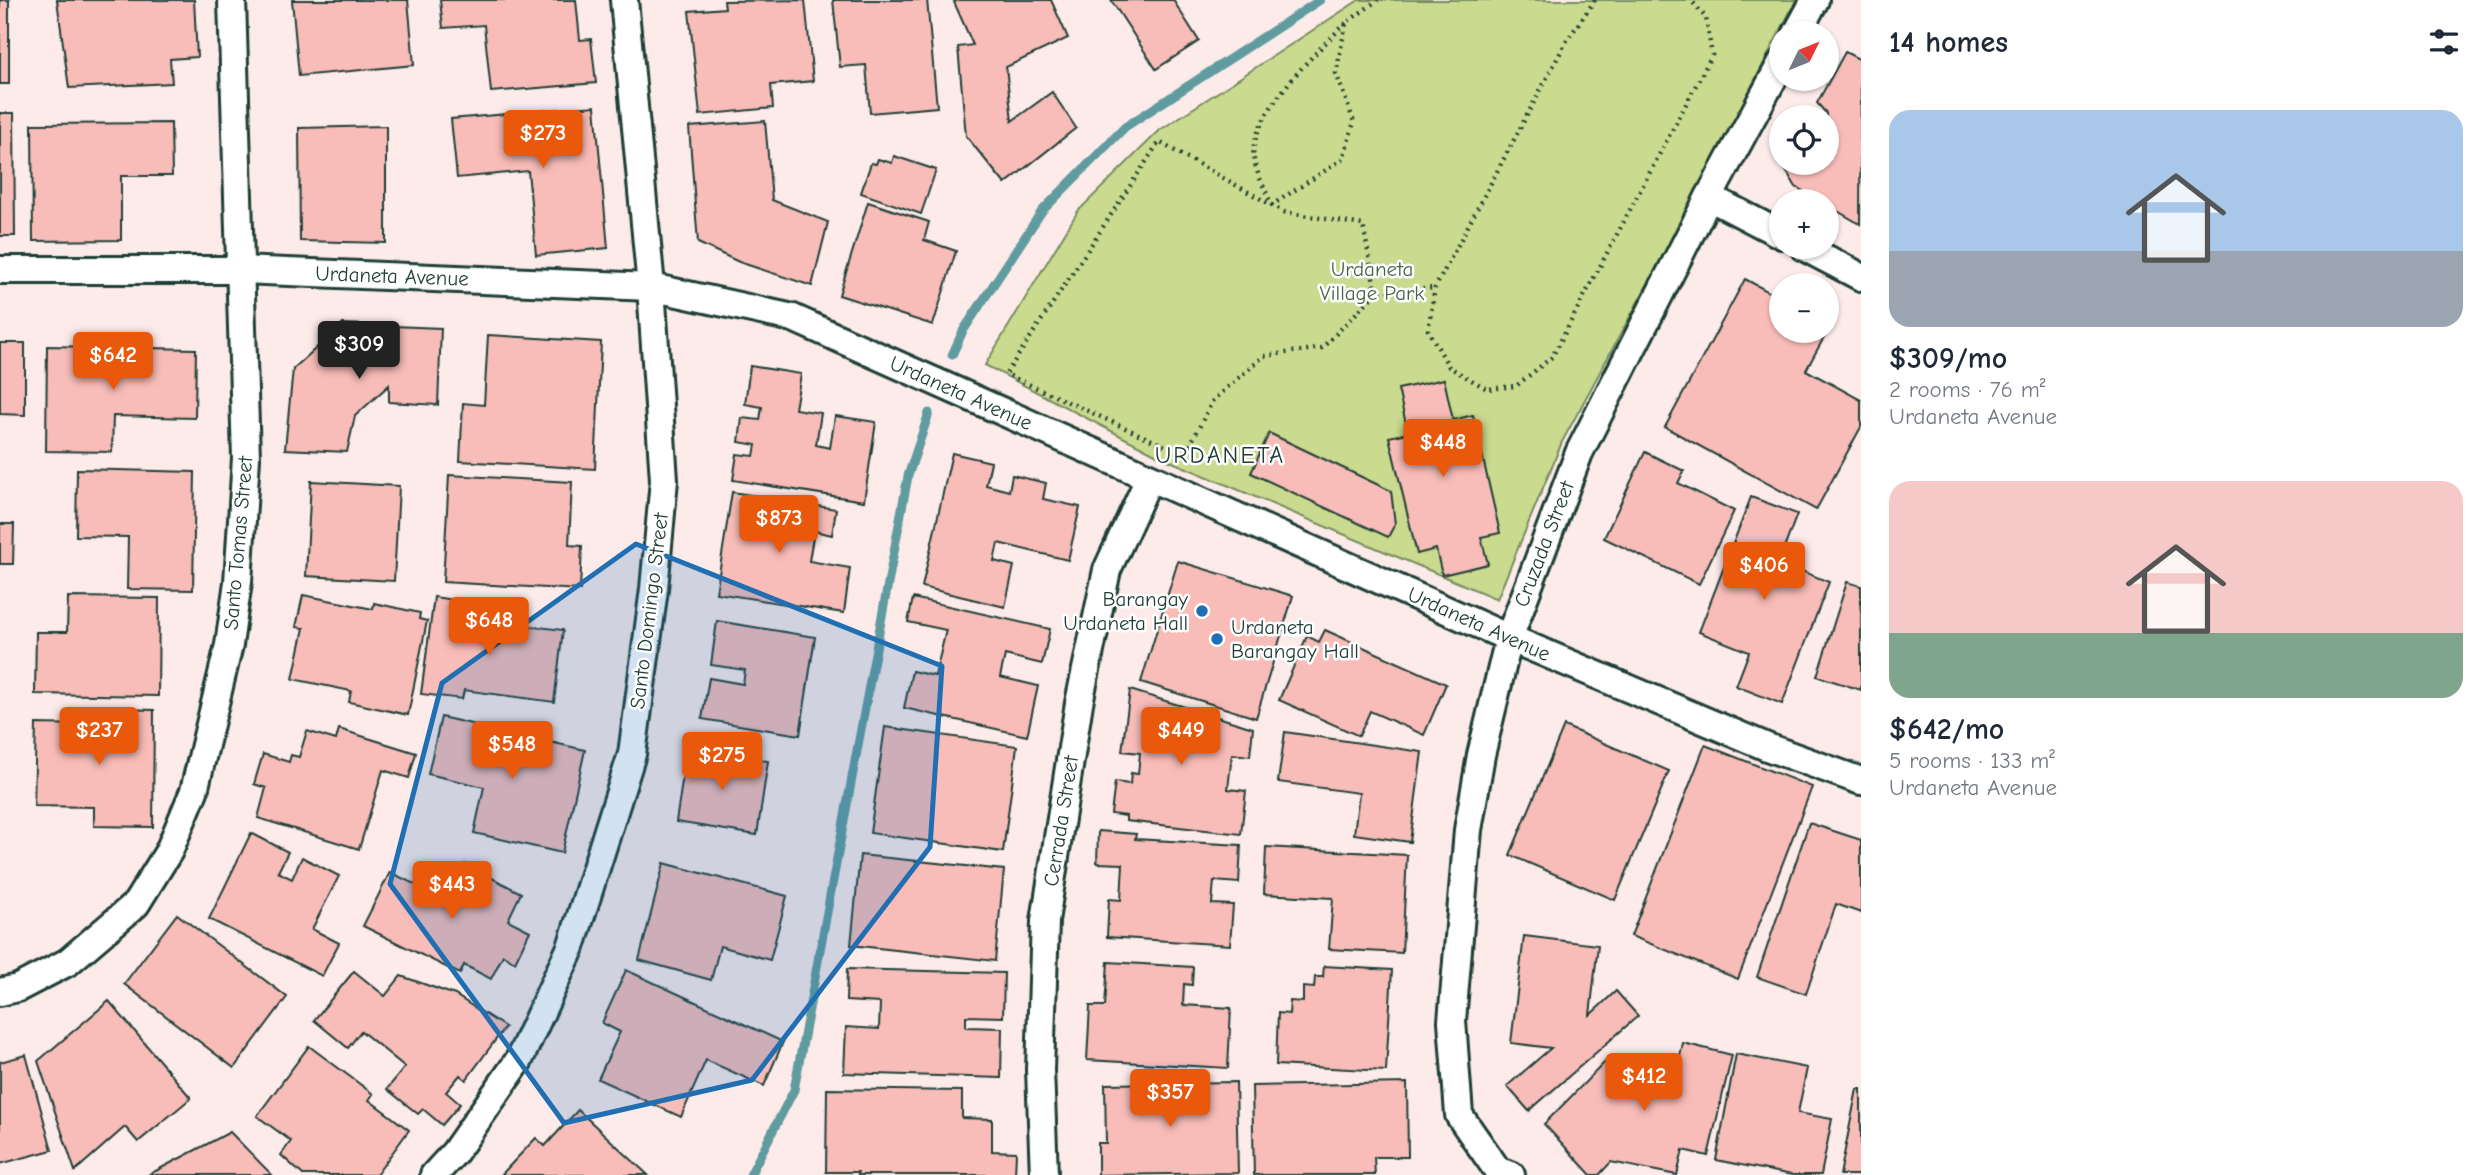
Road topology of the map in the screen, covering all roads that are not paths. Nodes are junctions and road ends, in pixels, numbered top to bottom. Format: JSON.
{"nodes":[{"id":1,"x":232,"y":0,"type":"edge"},
{"id":2,"x":624,"y":0,"type":"edge"},
{"id":3,"x":1815,"y":0,"type":"edge"},
{"id":4,"x":1804,"y":21,"type":"edge"},
{"id":5,"x":1769,"y":86,"type":"edge"},
{"id":6,"x":1709,"y":197,"type":"junction"},
{"id":7,"x":1769,"y":228,"type":"edge"},
{"id":8,"x":1827,"y":259,"type":"edge"},
{"id":9,"x":0,"y":270,"type":"edge"},
{"id":10,"x":242,"y":270,"type":"junction"},
{"id":11,"x":1861,"y":277,"type":"edge"},
{"id":12,"x":651,"y":287,"type":"junction"},
{"id":13,"x":1149,"y":479,"type":"junction"},
{"id":14,"x":1509,"y":638,"type":"junction"},
{"id":15,"x":1861,"y":781,"type":"edge"},
{"id":16,"x":0,"y":992,"type":"edge"},
{"id":17,"x":434,"y":1175,"type":"edge"},
{"id":18,"x":1044,"y":1175,"type":"edge"},
{"id":19,"x":1511,"y":1175,"type":"edge"}],
"edges":[{"from":1,"to":10,"type":"street","name":"Santo Tomas Street"},
{"from":2,"to":12,"type":"street","name":"Santo Domingo Street"},
{"from":3,"to":4,"type":"street"},
{"from":5,"to":6,"type":"street","name":"Cruzada Street"},
{"from":6,"to":7,"type":"street"},
{"from":6,"to":14,"type":"street","name":"Cruzada Street"},
{"from":8,"to":11,"type":"street"},
{"from":9,"to":10,"type":"street","name":"Urdaneta Avenue"},
{"from":10,"to":12,"type":"street","name":"Urdaneta Avenue"},
{"from":10,"to":16,"type":"street","name":"Santo Tomas Street"},
{"from":12,"to":13,"type":"street","name":"Urdaneta Avenue"},
{"from":12,"to":17,"type":"street","name":"Santo Domingo Street"},
{"from":13,"to":14,"type":"street","name":"Urdaneta Avenue"},
{"from":13,"to":18,"type":"street","name":"Cerrada Street"},
{"from":14,"to":15,"type":"street","name":"Urdaneta Avenue"},
{"from":14,"to":19,"type":"street","name":"Cruzada Street"}]}
